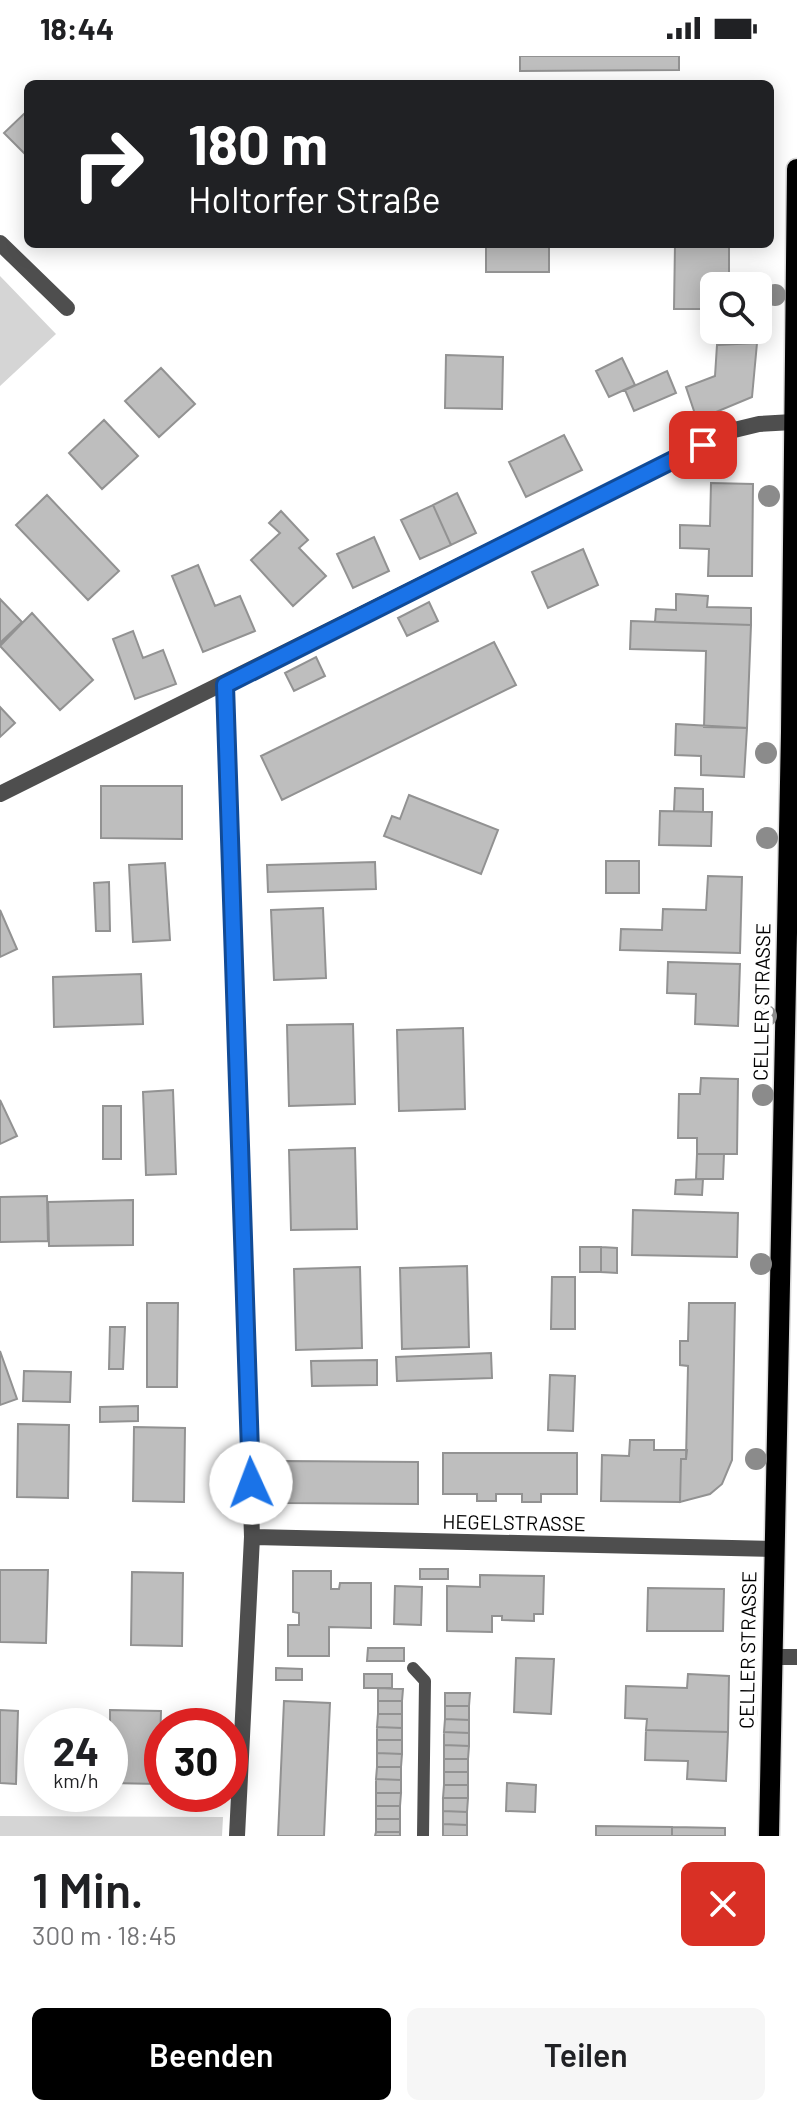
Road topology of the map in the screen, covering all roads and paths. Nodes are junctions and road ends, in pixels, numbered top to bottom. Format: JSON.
{"nodes":[{"id":1,"x":797,"y":169,"type":"edge"},
{"id":2,"x":0,"y":243,"type":"edge"},
{"id":3,"x":67,"y":308,"type":"dead end"},
{"id":4,"x":793,"y":422,"type":"junction"},
{"id":5,"x":225,"y":685,"type":"junction"},
{"id":6,"x":794,"y":732,"type":"edge"},
{"id":7,"x":0,"y":794,"type":"edge"},
{"id":8,"x":252,"y":1537,"type":"junction"},
{"id":9,"x":775,"y":1549,"type":"junction"},
{"id":10,"x":772,"y":1657,"type":"junction"},
{"id":11,"x":797,"y":1657,"type":"edge"},
{"id":12,"x":413,"y":1668,"type":"dead end"},
{"id":13,"x":237,"y":1836,"type":"edge"},
{"id":14,"x":423,"y":1836,"type":"edge"},
{"id":15,"x":769,"y":1836,"type":"edge"}],
"edges":[{"from":1,"to":4,"type":"main road","name":"CELLER STRASSE"},
{"from":2,"to":3,"type":"street"},
{"from":4,"to":5,"type":"street"},
{"from":4,"to":6,"type":"main road","name":"CELLER STRASSE"},
{"from":5,"to":7,"type":"street"},
{"from":5,"to":8,"type":"street"},
{"from":6,"to":9,"type":"main road","name":"CELLER STRASSE"},
{"from":8,"to":9,"type":"street","name":"HEGELSTRASSE"},
{"from":8,"to":13,"type":"street"},
{"from":9,"to":10,"type":"main road","name":"CELLER STRASSE"},
{"from":10,"to":11,"type":"street"},
{"from":10,"to":15,"type":"main road","name":"CELLER STRASSE"},
{"from":12,"to":14,"type":"lane"}]}
